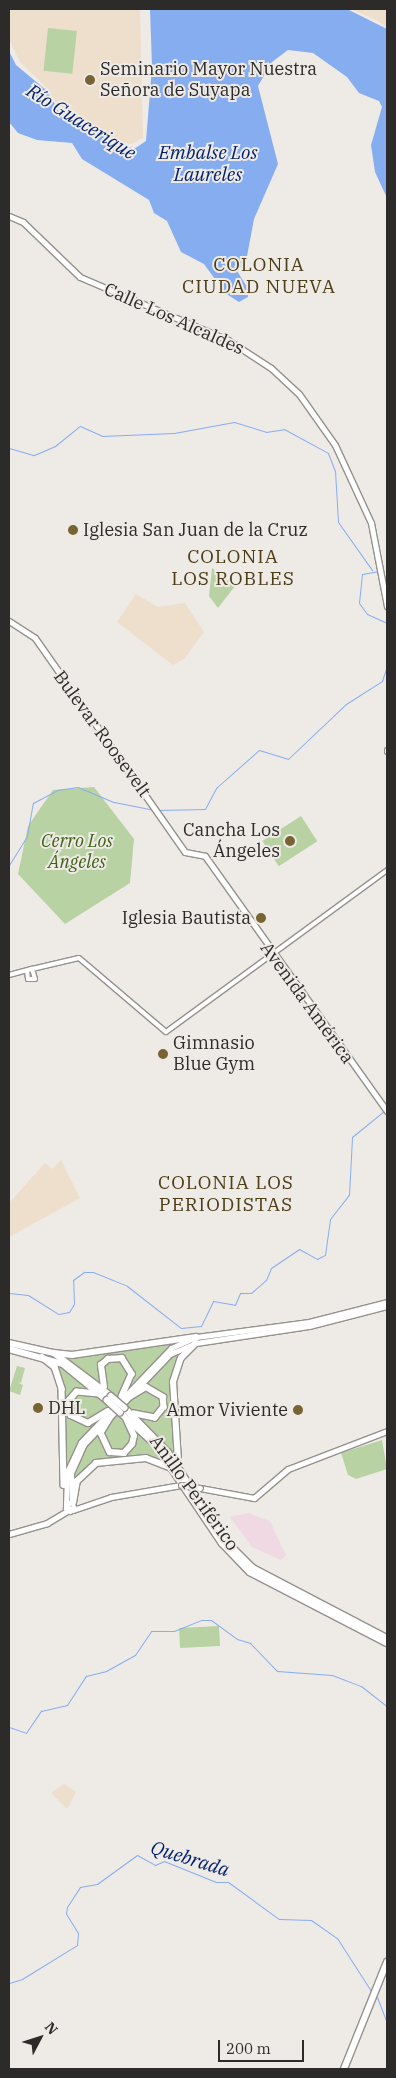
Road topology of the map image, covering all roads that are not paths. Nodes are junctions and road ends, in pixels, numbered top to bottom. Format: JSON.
{"nodes":[{"id":1,"x":9,"y":218,"type":"edge"},
{"id":2,"x":387,"y":606,"type":"edge"},
{"id":3,"x":9,"y":621,"type":"edge"},
{"id":4,"x":189,"y":854,"type":"joint"},
{"id":5,"x":387,"y":870,"type":"edge"},
{"id":6,"x":273,"y":956,"type":"junction"},
{"id":7,"x":45,"y":967,"type":"junction"},
{"id":8,"x":32,"y":969,"type":"junction"},
{"id":9,"x":27,"y":971,"type":"junction"},
{"id":10,"x":19,"y":973,"type":"junction"},
{"id":11,"x":9,"y":975,"type":"edge"},
{"id":12,"x":26,"y":976,"type":"junction"},
{"id":13,"x":37,"y":976,"type":"junction"},
{"id":14,"x":387,"y":1112,"type":"edge"},
{"id":15,"x":387,"y":1302,"type":"edge"},
{"id":16,"x":387,"y":1306,"type":"edge"},
{"id":17,"x":196,"y":1340,"type":"junction"},
{"id":18,"x":9,"y":1343,"type":"edge"},
{"id":19,"x":9,"y":1350,"type":"edge"},
{"id":20,"x":54,"y":1353,"type":"junction"},
{"id":21,"x":42,"y":1357,"type":"junction"},
{"id":22,"x":107,"y":1396,"type":"junction"},
{"id":23,"x":124,"y":1398,"type":"junction"},
{"id":24,"x":124,"y":1412,"type":"junction"},
{"id":25,"x":110,"y":1413,"type":"junction"},
{"id":26,"x":387,"y":1431,"type":"edge"},
{"id":27,"x":180,"y":1468,"type":"junction"},
{"id":28,"x":178,"y":1476,"type":"junction"},
{"id":29,"x":64,"y":1485,"type":"junction"},
{"id":30,"x":71,"y":1506,"type":"junction"},
{"id":31,"x":9,"y":1534,"type":"edge"},
{"id":32,"x":387,"y":1638,"type":"edge"},
{"id":33,"x":387,"y":1643,"type":"edge"},
{"id":34,"x":387,"y":1962,"type":"edge"},
{"id":35,"x":344,"y":2069,"type":"edge"}],
"edges":[{"from":1,"to":2,"type":"main road","name":"Calle Los Alcaldes"},
{"from":3,"to":4,"type":"main road","name":"Bulevar Roosevelt"},
{"from":4,"to":6,"type":"main road","name":"Avenida América"},
{"from":5,"to":6,"type":"street"},
{"from":6,"to":7,"type":"street"},
{"from":6,"to":14,"type":"main road","name":"Avenida América"},
{"from":7,"to":8,"type":"street"},
{"from":7,"to":13,"type":"street"},
{"from":8,"to":9,"type":"street"},
{"from":8,"to":13,"type":"street"},
{"from":9,"to":10,"type":"street"},
{"from":9,"to":12,"type":"street"},
{"from":10,"to":11,"type":"street"},
{"from":10,"to":12,"type":"street"},
{"from":12,"to":13,"type":"street"},
{"from":15,"to":17,"type":"main road"},
{"from":16,"to":17,"type":"main road"},
{"from":17,"to":20,"type":"highway"},
{"from":17,"to":23,"type":"main road"},
{"from":17,"to":27,"type":"highway"},
{"from":18,"to":20,"type":"highway","name":"Anillo Periférico"},
{"from":19,"to":21,"type":"highway","name":"Anillo Periférico"},
{"from":20,"to":22,"type":"highway","name":"Anillo Periférico"},
{"from":21,"to":22,"type":"highway","name":"Anillo Periférico"},
{"from":21,"to":29,"type":"highway"},
{"from":22,"to":23,"type":"highway"},
{"from":22,"to":24,"type":"highway","name":"Anillo Periférico","bridge":true},
{"from":22,"to":25,"type":"highway"},
{"from":23,"to":24,"type":"highway"},
{"from":23,"to":25,"type":"main road"},
{"from":24,"to":25,"type":"highway"},
{"from":24,"to":27,"type":"highway","name":"Anillo Periférico"},
{"from":24,"to":28,"type":"highway","name":"Anillo Periférico"},
{"from":25,"to":29,"type":"main road"},
{"from":25,"to":30,"type":"main road"},
{"from":26,"to":30,"type":"main road","bridge":true},
{"from":27,"to":32,"type":"highway","name":"Anillo Periférico"},
{"from":28,"to":30,"type":"highway"},
{"from":28,"to":33,"type":"highway","name":"Anillo Periférico"},
{"from":29,"to":30,"type":"main road"},
{"from":30,"to":31,"type":"main road"},
{"from":34,"to":35,"type":"highway"}]}
